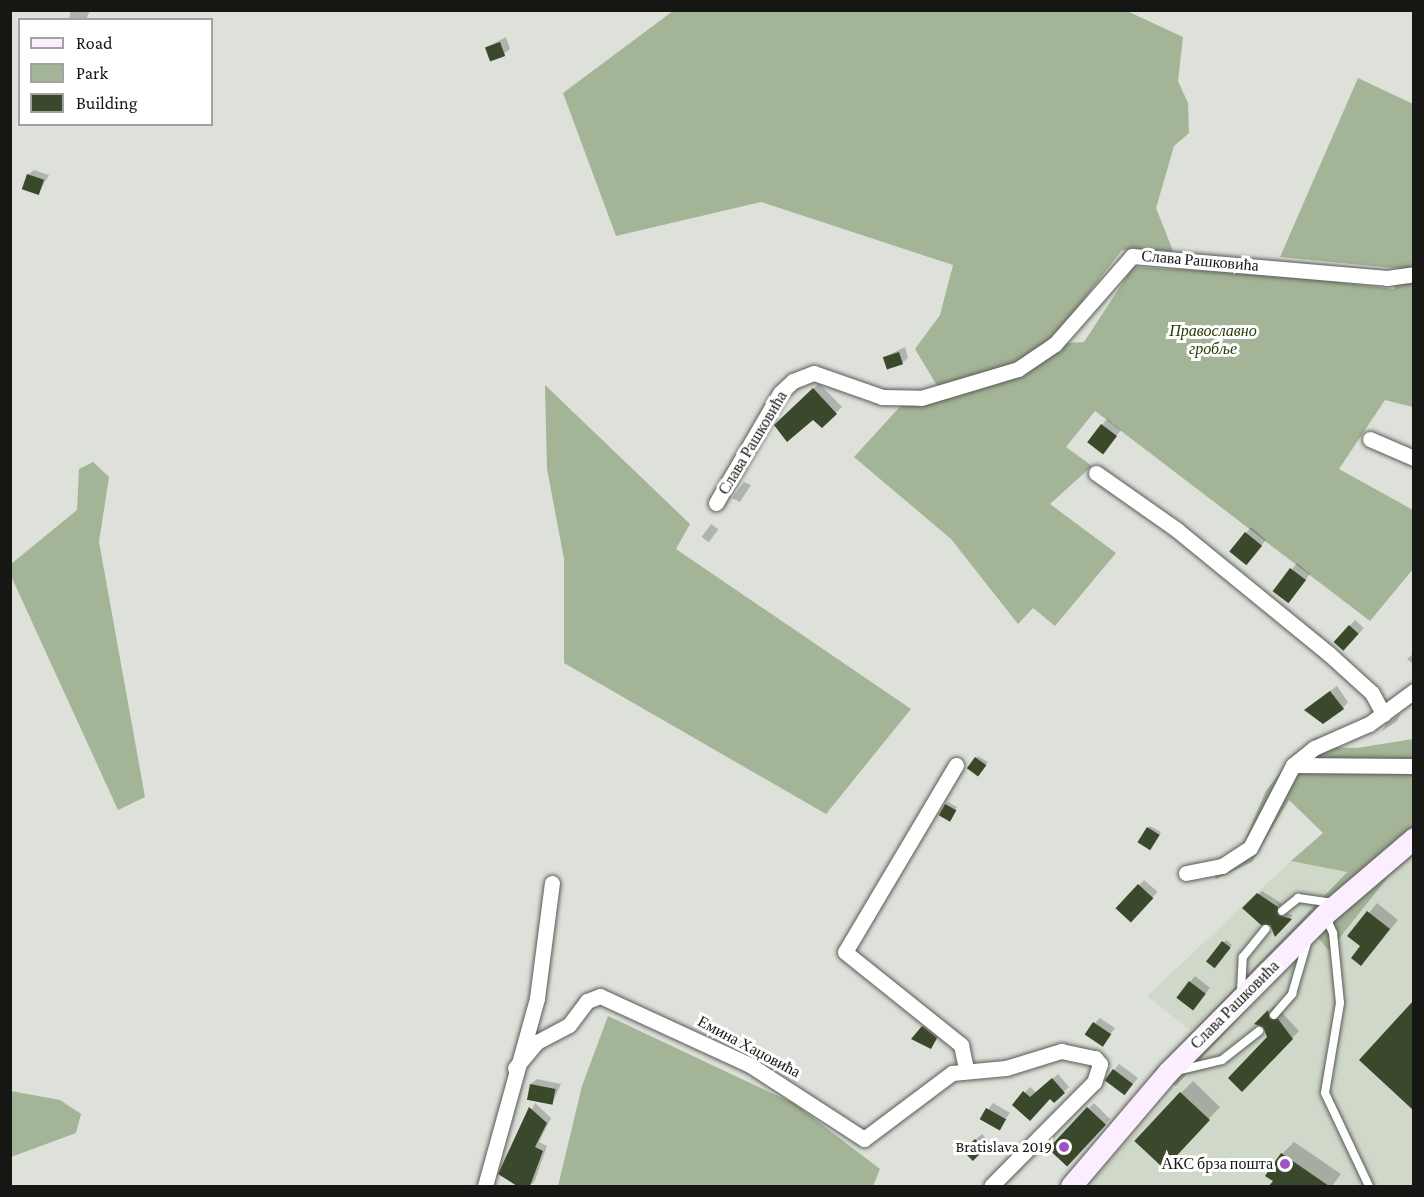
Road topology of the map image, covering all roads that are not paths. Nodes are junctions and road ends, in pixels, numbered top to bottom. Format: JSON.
{"nodes":[{"id":1,"x":1413,"y":274,"type":"edge"},
{"id":2,"x":1370,"y":440,"type":"dead end"},
{"id":3,"x":1413,"y":458,"type":"edge"},
{"id":4,"x":1096,"y":472,"type":"dead end"},
{"id":5,"x":716,"y":503,"type":"dead end"},
{"id":6,"x":1413,"y":691,"type":"edge"},
{"id":7,"x":1383,"y":714,"type":"junction"},
{"id":8,"x":956,"y":765,"type":"dead end"},
{"id":9,"x":1293,"y":765,"type":"junction"},
{"id":10,"x":1413,"y":766,"type":"edge"},
{"id":11,"x":1413,"y":838,"type":"edge"},
{"id":12,"x":1186,"y":873,"type":"dead end"},
{"id":13,"x":552,"y":884,"type":"dead end"},
{"id":14,"x":1282,"y":911,"type":"dead end"},
{"id":15,"x":1324,"y":915,"type":"junction"},
{"id":16,"x":1266,"y":929,"type":"dead end"},
{"id":17,"x":1241,"y":999,"type":"junction"},
{"id":18,"x":1274,"y":1015,"type":"dead end"},
{"id":19,"x":1258,"y":1031,"type":"dead end"},
{"id":20,"x":514,"y":1068,"type":"junction"},
{"id":21,"x":973,"y":1068,"type":"junction"},
{"id":22,"x":1168,"y":1072,"type":"junction"},
{"id":23,"x":485,"y":1186,"type":"edge"},
{"id":24,"x":991,"y":1186,"type":"edge"},
{"id":25,"x":1071,"y":1186,"type":"edge"},
{"id":26,"x":1370,"y":1186,"type":"edge"}],
"edges":[{"from":1,"to":5,"type":"street","name":"Слава Рашковића"},
{"from":2,"to":3,"type":"street"},
{"from":4,"to":7,"type":"street"},
{"from":6,"to":7,"type":"street"},
{"from":7,"to":9,"type":"street"},
{"from":8,"to":21,"type":"street"},
{"from":9,"to":10,"type":"street"},
{"from":9,"to":12,"type":"street"},
{"from":11,"to":15,"type":"main road","name":"Слава Рашковића"},
{"from":13,"to":20,"type":"street","name":"Емина Хаџовића"},
{"from":14,"to":15,"type":"lane"},
{"from":15,"to":17,"type":"main road","name":"Слава Рашковића"},
{"from":15,"to":18,"type":"lane"},
{"from":15,"to":26,"type":"lane"},
{"from":16,"to":17,"type":"lane"},
{"from":17,"to":22,"type":"main road","name":"Слава Рашковића"},
{"from":19,"to":22,"type":"lane"},
{"from":20,"to":21,"type":"street","name":"Емина Хаџовића"},
{"from":20,"to":23,"type":"street","name":"Емина Хаџовића"},
{"from":21,"to":24,"type":"street"},
{"from":22,"to":25,"type":"main road","name":"Слава Рашковића"}]}
